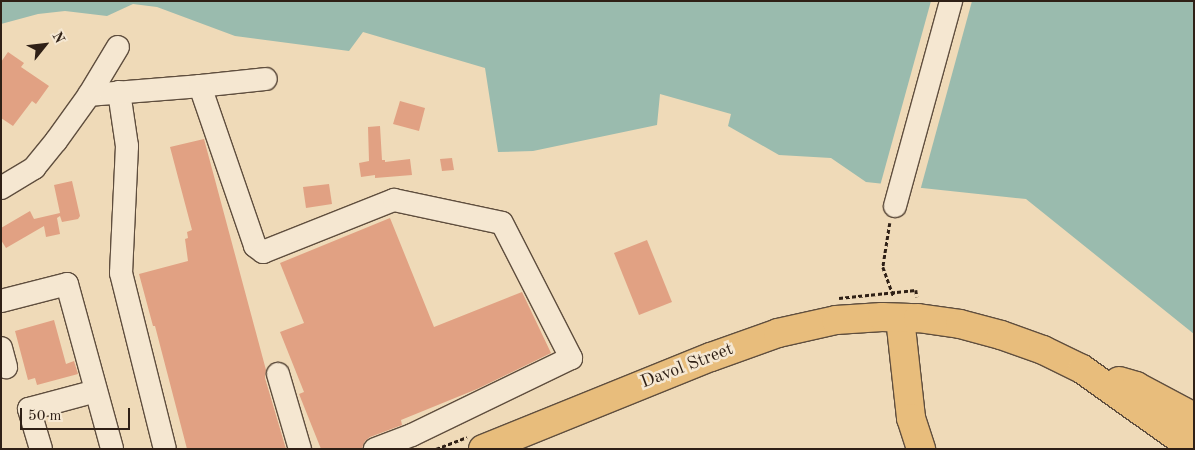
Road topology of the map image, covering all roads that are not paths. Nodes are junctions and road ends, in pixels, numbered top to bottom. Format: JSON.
{"nodes":[{"id":1,"x":951,"y":1,"type":"edge"},
{"id":2,"x":118,"y":47,"type":"dead end"},
{"id":3,"x":266,"y":78,"type":"dead end"},
{"id":4,"x":200,"y":86,"type":"junction"},
{"id":5,"x":119,"y":92,"type":"junction"},
{"id":6,"x":90,"y":95,"type":"junction"},
{"id":7,"x":1,"y":188,"type":"edge"},
{"id":8,"x":895,"y":206,"type":"road end"},
{"id":9,"x":1,"y":301,"type":"edge"},
{"id":10,"x":900,"y":318,"type":"junction"},
{"id":11,"x":1082,"y":369,"type":"junction"},
{"id":12,"x":278,"y":374,"type":"dead end"},
{"id":13,"x":96,"y":391,"type":"junction"},
{"id":14,"x":1194,"y":417,"type":"edge"},
{"id":15,"x":41,"y":449,"type":"edge"},
{"id":16,"x":112,"y":449,"type":"edge"},
{"id":17,"x":165,"y":449,"type":"edge"},
{"id":18,"x":300,"y":449,"type":"edge"},
{"id":19,"x":375,"y":449,"type":"edge"},
{"id":20,"x":483,"y":449,"type":"edge"},
{"id":21,"x":921,"y":449,"type":"edge"},
{"id":22,"x":1194,"y":449,"type":"edge"}],
"edges":[{"from":1,"to":8,"type":"street"},
{"from":2,"to":6,"type":"street"},
{"from":3,"to":4,"type":"street"},
{"from":4,"to":5,"type":"street"},
{"from":4,"to":19,"type":"street"},
{"from":5,"to":6,"type":"street"},
{"from":5,"to":17,"type":"street"},
{"from":6,"to":7,"type":"street"},
{"from":9,"to":13,"type":"street"},
{"from":10,"to":11,"type":"main road","name":"Davol Street"},
{"from":10,"to":20,"type":"main road","name":"Davol Street"},
{"from":10,"to":21,"type":"main road"},
{"from":11,"to":14,"type":"main road"},
{"from":11,"to":22,"type":"main road"},
{"from":12,"to":18,"type":"street"},
{"from":13,"to":15,"type":"street"},
{"from":13,"to":16,"type":"street"}]}
